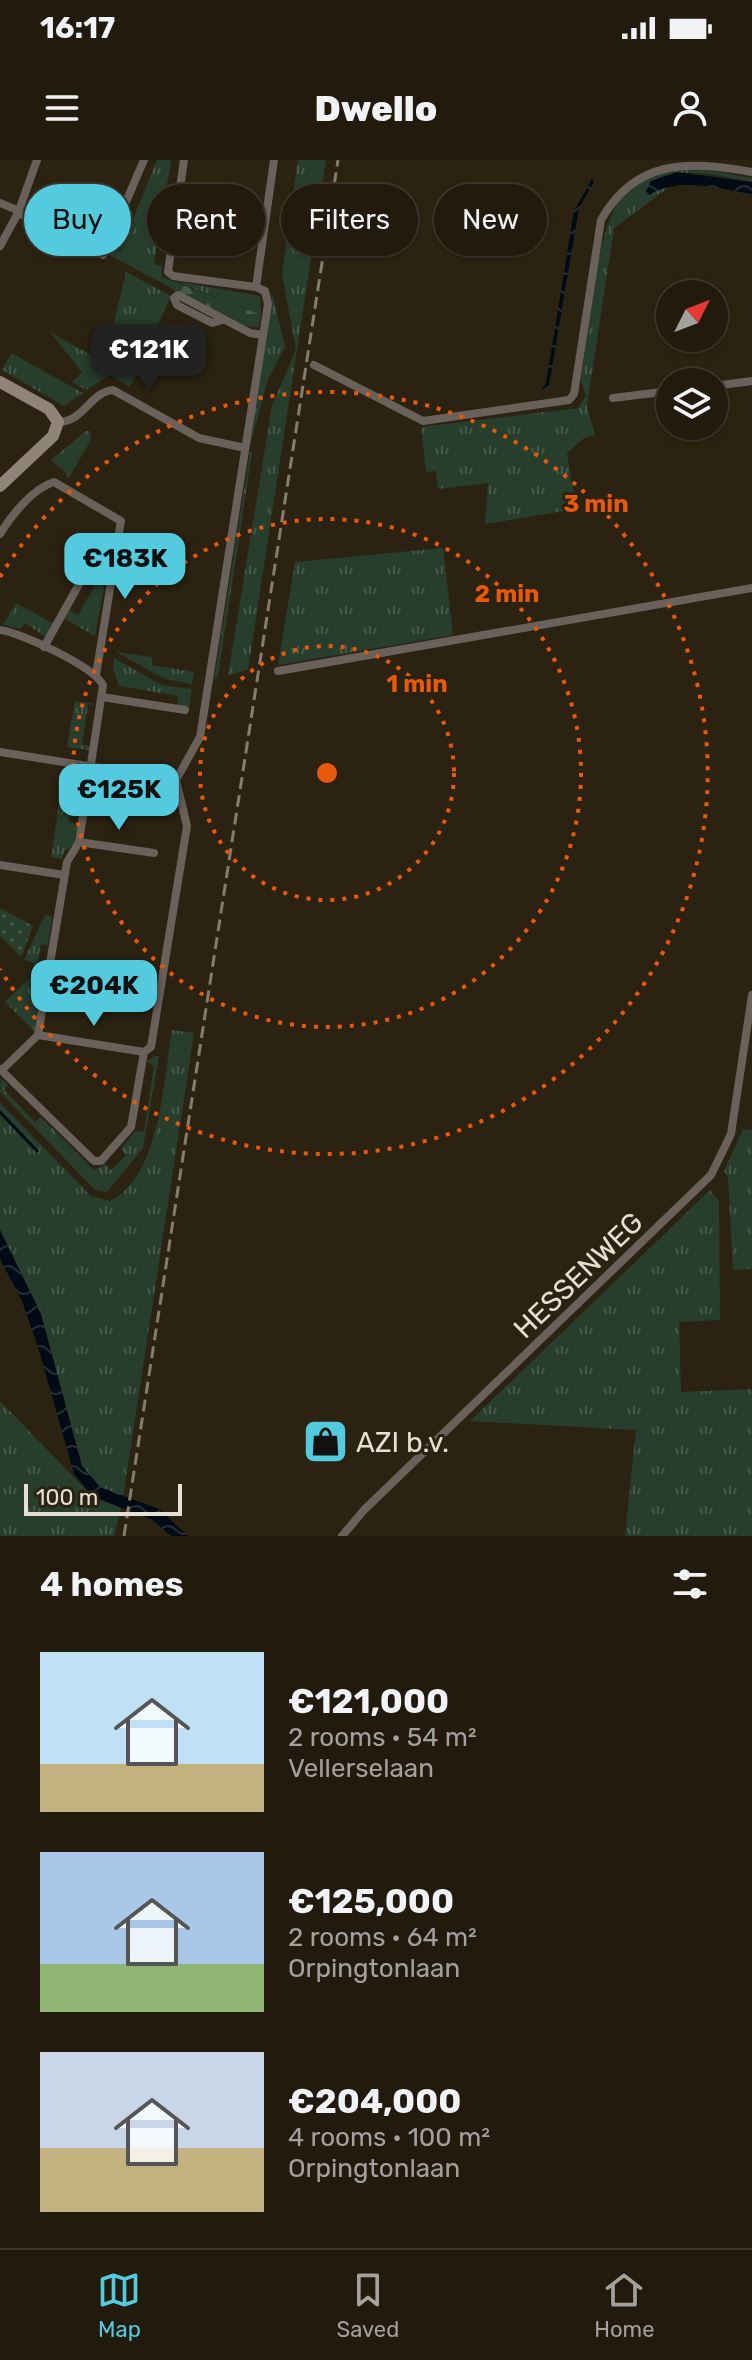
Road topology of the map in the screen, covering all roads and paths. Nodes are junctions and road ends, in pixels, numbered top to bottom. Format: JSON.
{"nodes":[{"id":1,"x":37,"y":160,"type":"edge"},
{"id":2,"x":144,"y":160,"type":"edge"},
{"id":3,"x":184,"y":160,"type":"edge"},
{"id":4,"x":274,"y":160,"type":"edge"},
{"id":5,"x":752,"y":172,"type":"edge"},
{"id":6,"x":0,"y":203,"type":"edge"},
{"id":7,"x":18,"y":211,"type":"junction"},
{"id":8,"x":0,"y":246,"type":"edge"},
{"id":9,"x":256,"y":287,"type":"junction"},
{"id":10,"x":223,"y":320,"type":"junction"},
{"id":11,"x":263,"y":335,"type":"junction"},
{"id":12,"x":314,"y":365,"type":"dead end"},
{"id":13,"x":752,"y":381,"type":"edge"},
{"id":14,"x":0,"y":382,"type":"edge"},
{"id":15,"x":728,"y":384,"type":"edge"},
{"id":16,"x":656,"y":393,"type":"edge"},
{"id":17,"x":613,"y":398,"type":"dead end"},
{"id":18,"x":58,"y":422,"type":"junction"},
{"id":19,"x":245,"y":448,"type":"junction"},
{"id":20,"x":0,"y":486,"type":"edge"},
{"id":21,"x":0,"y":534,"type":"edge"},
{"id":22,"x":116,"y":552,"type":"junction"},
{"id":23,"x":752,"y":588,"type":"edge"},
{"id":24,"x":0,"y":630,"type":"edge"},
{"id":25,"x":44,"y":647,"type":"junction"},
{"id":26,"x":278,"y":671,"type":"dead end"},
{"id":27,"x":96,"y":675,"type":"junction"},
{"id":28,"x":102,"y":697,"type":"junction"},
{"id":29,"x":185,"y":710,"type":"dead end"},
{"id":30,"x":0,"y":752,"type":"edge"},
{"id":31,"x":90,"y":766,"type":"junction"},
{"id":32,"x":176,"y":780,"type":"junction"},
{"id":33,"x":79,"y":842,"type":"junction"},
{"id":34,"x":154,"y":853,"type":"dead end"},
{"id":35,"x":0,"y":865,"type":"edge"},
{"id":36,"x":64,"y":875,"type":"junction"},
{"id":37,"x":752,"y":995,"type":"edge"},
{"id":38,"x":38,"y":1035,"type":"junction"},
{"id":39,"x":144,"y":1052,"type":"junction"},
{"id":40,"x":1,"y":1069,"type":"edge"},
{"id":41,"x":342,"y":1536,"type":"edge"}],
"edges":[{"from":1,"to":7,"type":"street"},
{"from":2,"to":7,"type":"street"},
{"from":3,"to":9,"type":"street"},
{"from":4,"to":9,"type":"street"},
{"from":5,"to":12,"type":"street"},
{"from":6,"to":7,"type":"street"},
{"from":7,"to":8,"type":"street"},
{"from":9,"to":11,"type":"street"},
{"from":10,"to":10,"type":"street"},
{"from":10,"to":11,"type":"street"},
{"from":11,"to":19,"type":"street"},
{"from":13,"to":15,"type":"street"},
{"from":14,"to":18,"type":"street"},
{"from":16,"to":17,"type":"street"},
{"from":18,"to":19,"type":"street"},
{"from":18,"to":20,"type":"street"},
{"from":19,"to":32,"type":"street"},
{"from":21,"to":22,"type":"street"},
{"from":22,"to":25,"type":"street"},
{"from":22,"to":27,"type":"street"},
{"from":23,"to":26,"type":"street"},
{"from":24,"to":25,"type":"street"},
{"from":25,"to":27,"type":"street"},
{"from":27,"to":28,"type":"street"},
{"from":28,"to":29,"type":"street"},
{"from":28,"to":31,"type":"street"},
{"from":30,"to":31,"type":"street"},
{"from":31,"to":32,"type":"street"},
{"from":31,"to":33,"type":"street"},
{"from":32,"to":39,"type":"street"},
{"from":33,"to":34,"type":"street"},
{"from":33,"to":36,"type":"street"},
{"from":35,"to":36,"type":"street"},
{"from":36,"to":38,"type":"street"},
{"from":37,"to":41,"type":"street","name":"HESSENWEG"},
{"from":38,"to":39,"type":"street"},
{"from":38,"to":40,"type":"street"},
{"from":39,"to":40,"type":"street"}]}
